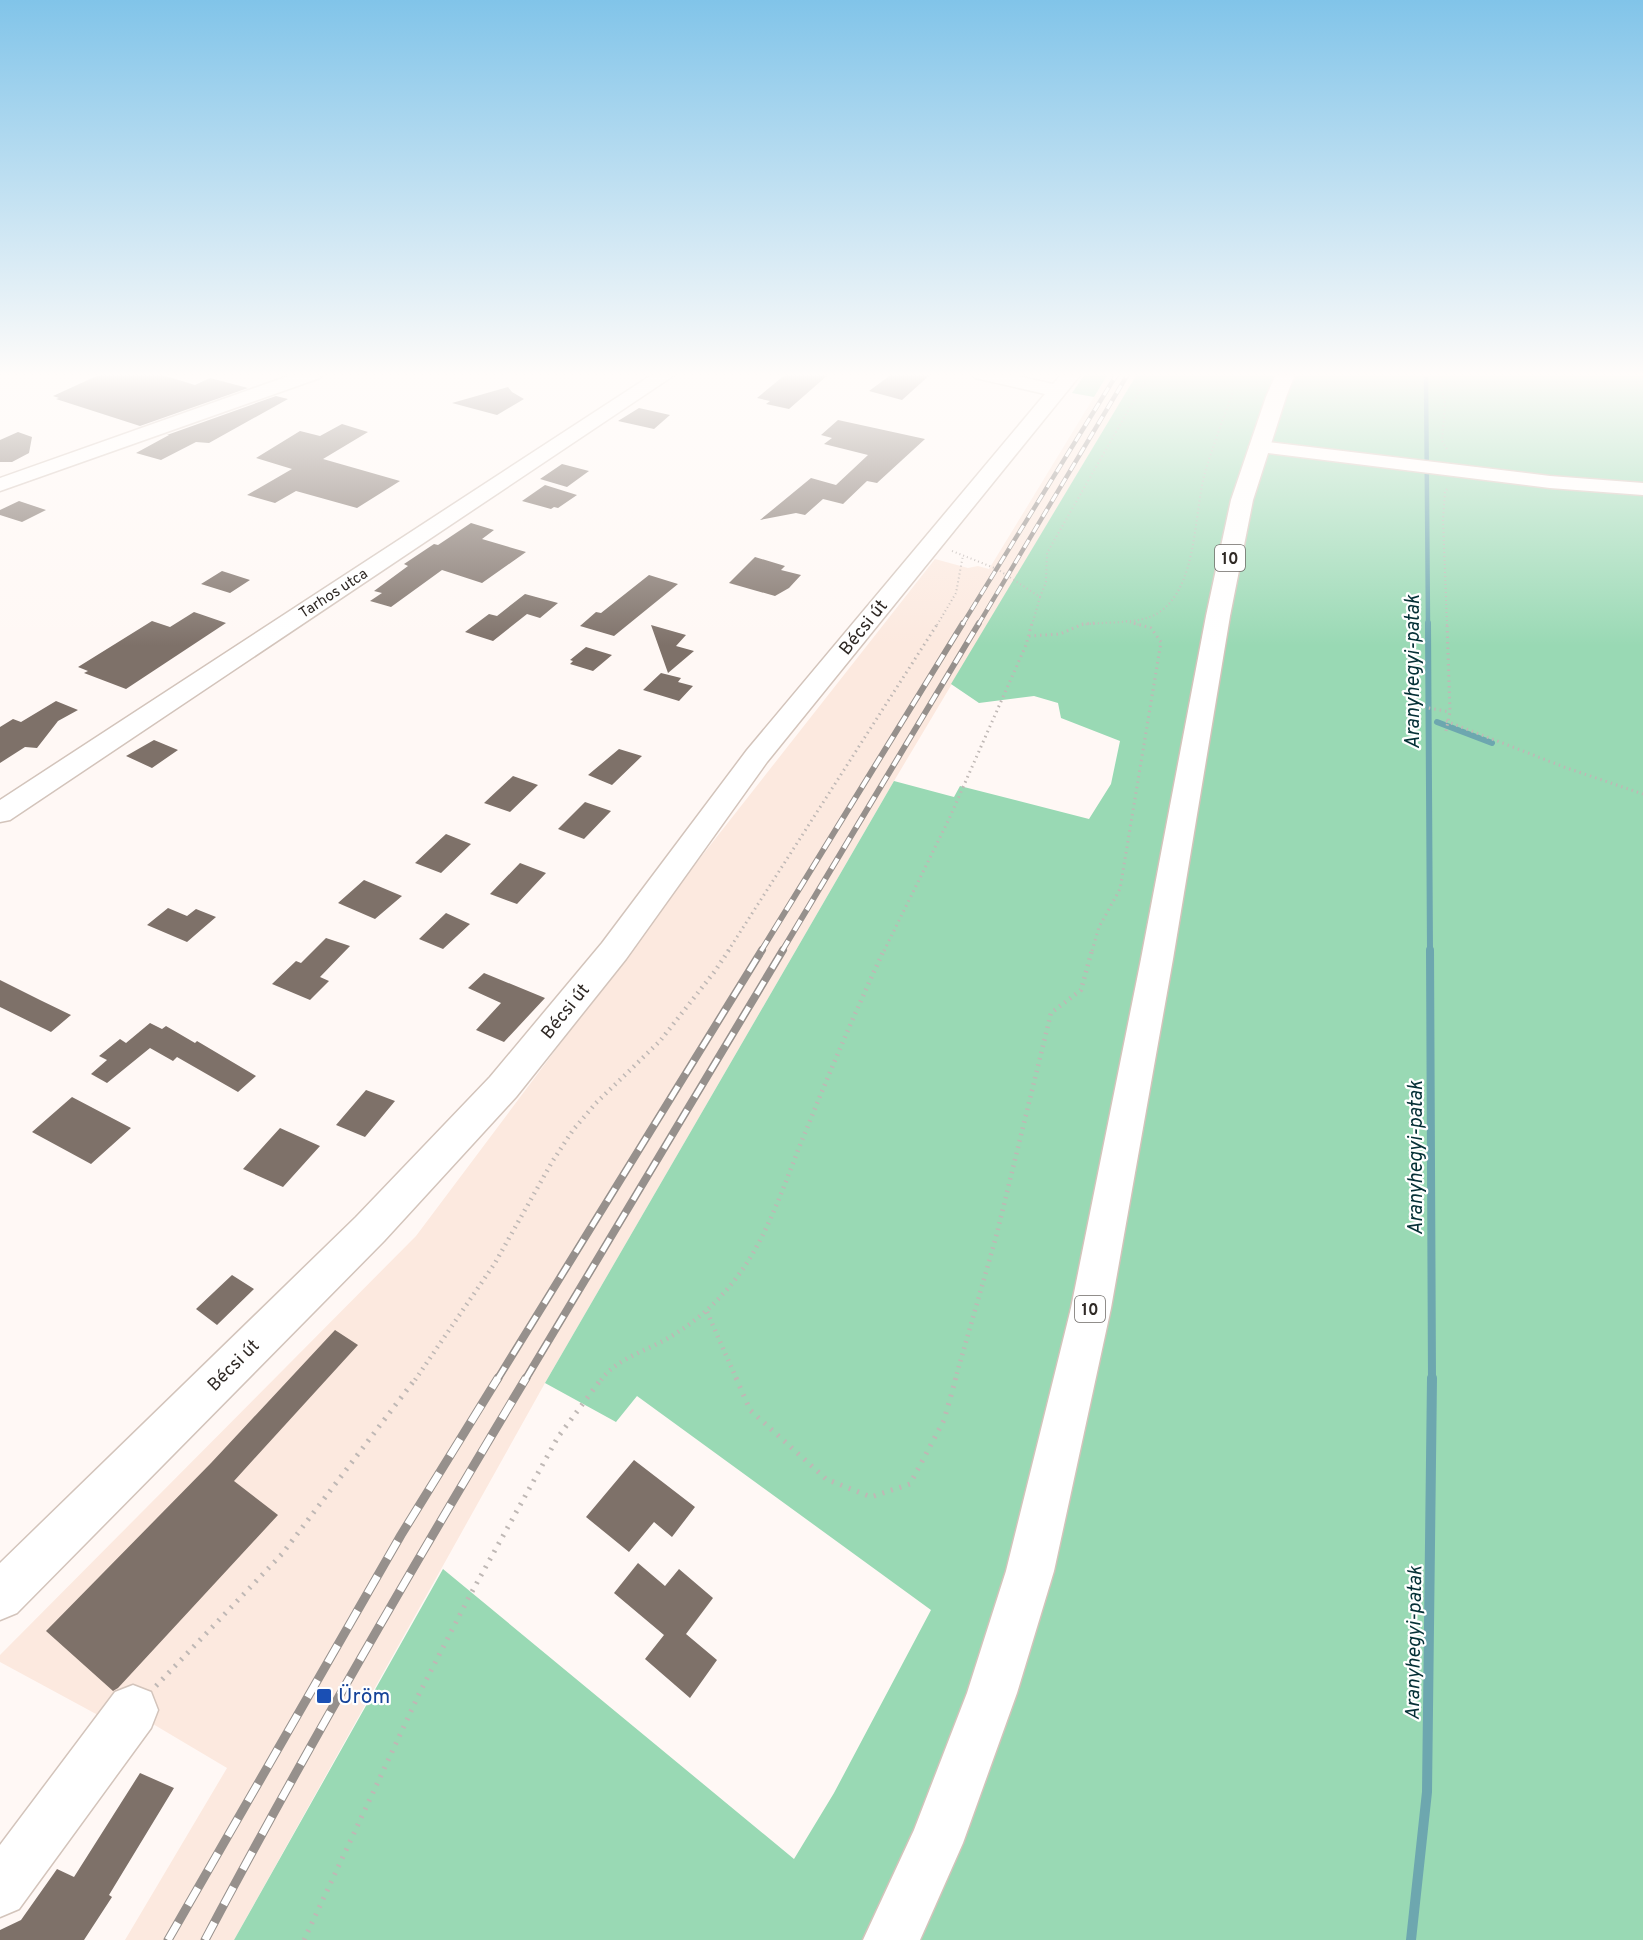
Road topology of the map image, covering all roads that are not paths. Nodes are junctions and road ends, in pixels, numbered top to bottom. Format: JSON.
{"nodes":[{"id":1,"x":58,"y":465,"type":"edge"},
{"id":2,"x":529,"y":465,"type":"edge"},
{"id":3,"x":997,"y":465,"type":"edge"},
{"id":4,"x":1253,"y":465,"type":"edge"},
{"id":5,"x":1409,"y":465,"type":"edge"},
{"id":6,"x":0,"y":485,"type":"edge"},
{"id":7,"x":1643,"y":489,"type":"edge"},
{"id":8,"x":0,"y":813,"type":"edge"},
{"id":9,"x":0,"y":1596,"type":"edge"},
{"id":10,"x":133,"y":1710,"type":"road end"},
{"id":11,"x":0,"y":1890,"type":"edge"},
{"id":12,"x":891,"y":1940,"type":"edge"}],
"edges":[{"from":1,"to":6,"type":"street"},
{"from":2,"to":8,"type":"street","name":"Tarhos utca"},
{"from":3,"to":9,"type":"street","name":"Bécsi út"},
{"from":4,"to":12,"type":"street","number":"10"},
{"from":5,"to":7,"type":"street"},
{"from":10,"to":11,"type":"street"}]}
